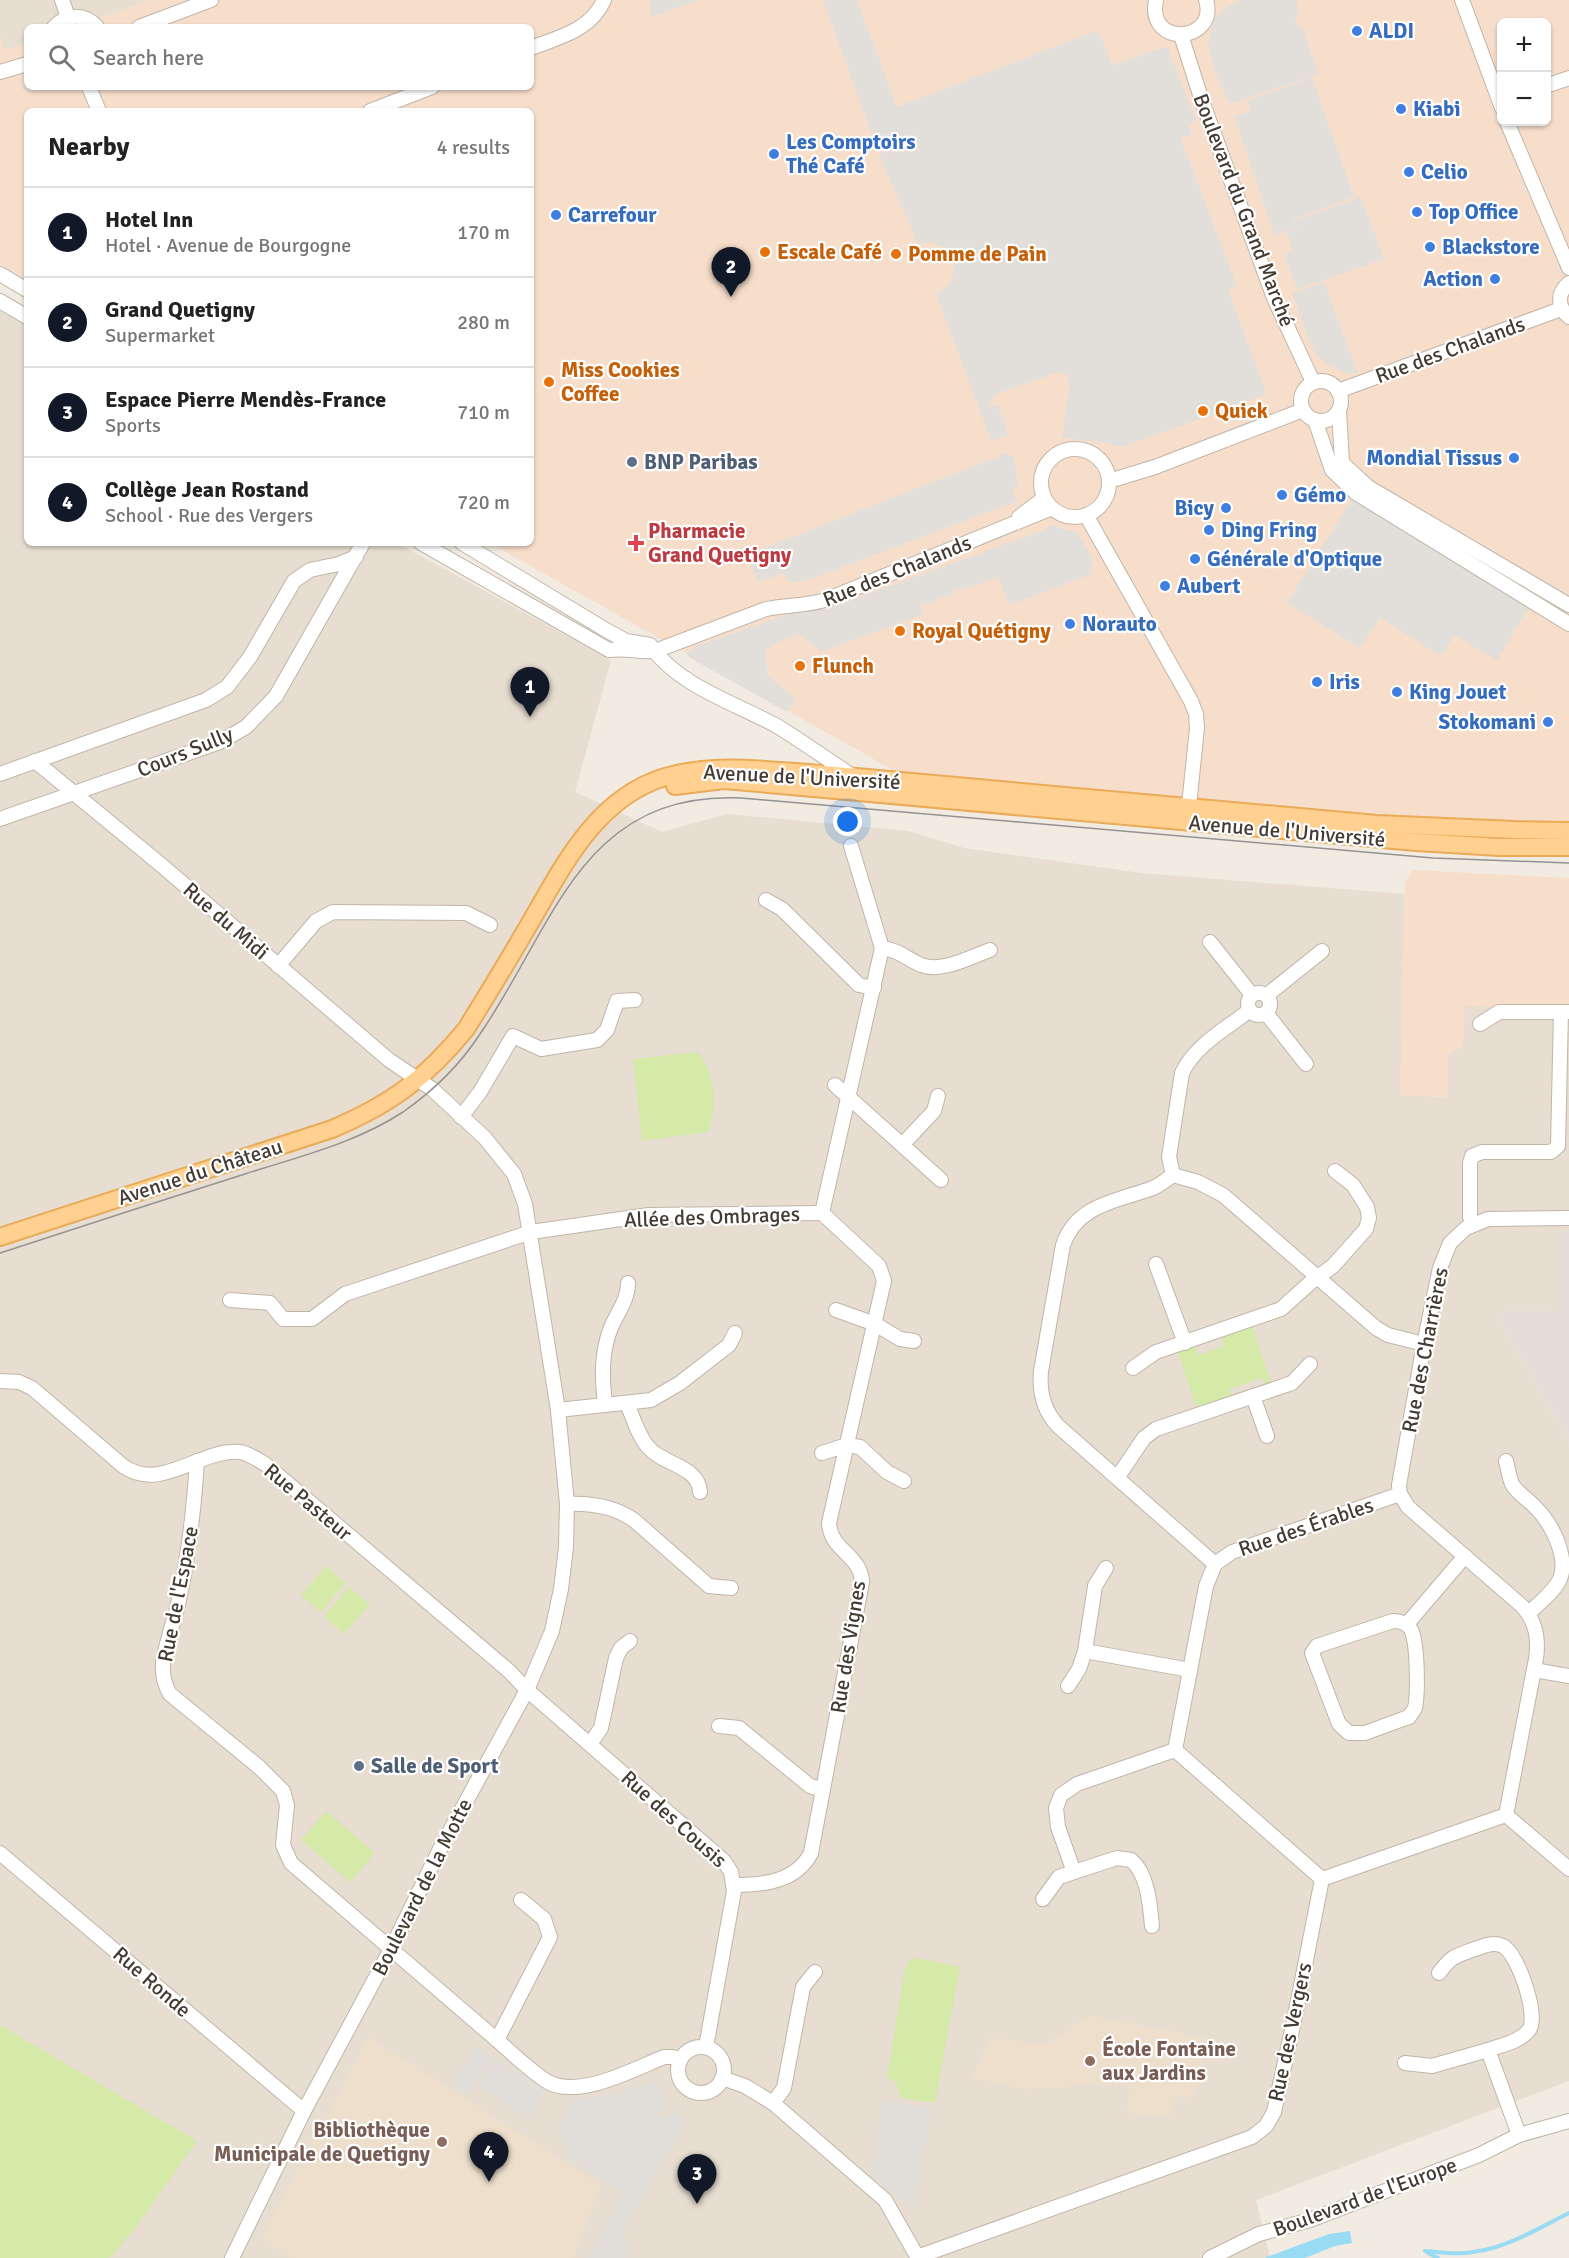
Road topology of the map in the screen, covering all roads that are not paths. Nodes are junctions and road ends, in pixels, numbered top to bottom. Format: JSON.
{"nodes":[{"id":1,"x":62,"y":0,"type":"edge"},
{"id":2,"x":211,"y":0,"type":"edge"},
{"id":3,"x":604,"y":0,"type":"edge"},
{"id":4,"x":1156,"y":0,"type":"edge"},
{"id":5,"x":1462,"y":0,"type":"edge"},
{"id":6,"x":1211,"y":1,"type":"edge"},
{"id":7,"x":68,"y":17,"type":"junction"},
{"id":8,"x":58,"y":24,"type":"edge"},
{"id":9,"x":93,"y":24,"type":"edge"},
{"id":10,"x":147,"y":24,"type":"edge"},
{"id":11,"x":1181,"y":35,"type":"junction"},
{"id":12,"x":534,"y":47,"type":"edge"},
{"id":13,"x":24,"y":65,"type":"edge"},
{"id":14,"x":0,"y":72,"type":"edge"},
{"id":15,"x":1569,"y":78,"type":"edge"},
{"id":16,"x":1551,"y":84,"type":"edge"},
{"id":17,"x":91,"y":90,"type":"edge"},
{"id":18,"x":424,"y":90,"type":"edge"},
{"id":19,"x":1497,"y":93,"type":"edge"},
{"id":20,"x":98,"y":108,"type":"edge"},
{"id":21,"x":378,"y":108,"type":"edge"},
{"id":22,"x":1509,"y":126,"type":"edge"},
{"id":23,"x":1569,"y":268,"type":"edge"},
{"id":24,"x":0,"y":274,"type":"edge"},
{"id":25,"x":0,"y":282,"type":"edge"},
{"id":26,"x":1569,"y":283,"type":"edge"},
{"id":27,"x":24,"y":288,"type":"edge"},
{"id":28,"x":0,"y":292,"type":"edge"},
{"id":29,"x":24,"y":296,"type":"edge"},
{"id":30,"x":0,"y":301,"type":"edge"},
{"id":31,"x":24,"y":306,"type":"edge"},
{"id":32,"x":1565,"y":313,"type":"edge"},
{"id":33,"x":24,"y":315,"type":"edge"},
{"id":34,"x":1313,"y":382,"type":"junction"},
{"id":35,"x":1338,"y":391,"type":"junction"},
{"id":36,"x":1303,"y":410,"type":"junction"},
{"id":37,"x":1339,"y":410,"type":"junction"},
{"id":38,"x":1315,"y":420,"type":"junction"},
{"id":39,"x":1109,"y":481,"type":"junction"},
{"id":40,"x":1052,"y":506,"type":"junction"},
{"id":41,"x":1086,"y":515,"type":"junction"},
{"id":42,"x":362,"y":546,"type":"edge"},
{"id":43,"x":426,"y":546,"type":"edge"},
{"id":44,"x":437,"y":546,"type":"edge"},
{"id":45,"x":467,"y":546,"type":"edge"},
{"id":46,"x":483,"y":546,"type":"edge"},
{"id":47,"x":356,"y":557,"type":"junction"},
{"id":48,"x":903,"y":568,"type":"junction"},
{"id":49,"x":1569,"y":605,"type":"edge"},
{"id":50,"x":1569,"y":624,"type":"edge"},
{"id":51,"x":614,"y":634,"type":"junction"},
{"id":52,"x":620,"y":648,"type":"junction"},
{"id":53,"x":652,"y":648,"type":"junction"},
{"id":54,"x":35,"y":761,"type":"junction"},
{"id":55,"x":0,"y":774,"type":"edge"},
{"id":56,"x":854,"y":777,"type":"junction"},
{"id":57,"x":75,"y":793,"type":"junction"},
{"id":58,"x":1188,"y":815,"type":"junction"},
{"id":59,"x":0,"y":819,"type":"edge"},
{"id":60,"x":598,"y":820,"type":"junction"},
{"id":61,"x":1569,"y":831,"type":"edge"},
{"id":62,"x":851,"y":846,"type":"dead end"},
{"id":63,"x":1569,"y":847,"type":"edge"},
{"id":64,"x":766,"y":900,"type":"dead end"},
{"id":65,"x":490,"y":925,"type":"dead end"},
{"id":66,"x":1210,"y":942,"type":"dead end"},
{"id":67,"x":882,"y":948,"type":"junction"},
{"id":68,"x":990,"y":950,"type":"dead end"},
{"id":69,"x":1322,"y":951,"type":"dead end"},
{"id":70,"x":278,"y":966,"type":"junction"},
{"id":71,"x":873,"y":988,"type":"junction"},
{"id":72,"x":1251,"y":995,"type":"junction"},
{"id":73,"x":1267,"y":995,"type":"junction"},
{"id":74,"x":635,"y":1000,"type":"dead end"},
{"id":75,"x":1250,"y":1010,"type":"junction"},
{"id":76,"x":1565,"y":1012,"type":"edge"},
{"id":77,"x":1266,"y":1013,"type":"junction"},
{"id":78,"x":1480,"y":1024,"type":"dead end"},
{"id":79,"x":1306,"y":1064,"type":"dead end"},
{"id":80,"x":419,"y":1079,"type":"junction"},
{"id":81,"x":835,"y":1085,"type":"dead end"},
{"id":82,"x":938,"y":1096,"type":"dead end"},
{"id":83,"x":850,"y":1097,"type":"junction"},
{"id":84,"x":461,"y":1116,"type":"junction"},
{"id":85,"x":902,"y":1145,"type":"junction"},
{"id":86,"x":1335,"y":1171,"type":"dead end"},
{"id":87,"x":1173,"y":1175,"type":"junction"},
{"id":88,"x":940,"y":1180,"type":"dead end"},
{"id":89,"x":822,"y":1213,"type":"junction"},
{"id":90,"x":1569,"y":1218,"type":"edge"},
{"id":91,"x":1474,"y":1224,"type":"junction"},
{"id":92,"x":531,"y":1232,"type":"junction"},
{"id":93,"x":0,"y":1237,"type":"edge"},
{"id":94,"x":1156,"y":1264,"type":"dead end"},
{"id":95,"x":1318,"y":1277,"type":"junction"},
{"id":96,"x":628,"y":1283,"type":"dead end"},
{"id":97,"x":230,"y":1300,"type":"dead end"},
{"id":98,"x":836,"y":1310,"type":"dead end"},
{"id":99,"x":875,"y":1324,"type":"junction"},
{"id":100,"x":735,"y":1333,"type":"dead end"},
{"id":101,"x":914,"y":1341,"type":"dead end"},
{"id":102,"x":1185,"y":1342,"type":"junction"},
{"id":103,"x":1424,"y":1344,"type":"junction"},
{"id":104,"x":1310,"y":1364,"type":"dead end"},
{"id":105,"x":1133,"y":1368,"type":"dead end"},
{"id":106,"x":0,"y":1381,"type":"edge"},
{"id":107,"x":1253,"y":1396,"type":"junction"},
{"id":108,"x":627,"y":1403,"type":"junction"},
{"id":109,"x":605,"y":1404,"type":"junction"},
{"id":110,"x":558,"y":1410,"type":"junction"},
{"id":111,"x":1267,"y":1436,"type":"dead end"},
{"id":112,"x":847,"y":1444,"type":"junction"},
{"id":113,"x":822,"y":1453,"type":"dead end"},
{"id":114,"x":197,"y":1461,"type":"junction"},
{"id":115,"x":1506,"y":1461,"type":"dead end"},
{"id":116,"x":1117,"y":1478,"type":"junction"},
{"id":117,"x":904,"y":1481,"type":"dead end"},
{"id":118,"x":700,"y":1492,"type":"dead end"},
{"id":119,"x":1400,"y":1494,"type":"junction"},
{"id":120,"x":567,"y":1504,"type":"junction"},
{"id":121,"x":1465,"y":1556,"type":"junction"},
{"id":122,"x":1215,"y":1564,"type":"junction"},
{"id":123,"x":1106,"y":1568,"type":"dead end"},
{"id":124,"x":731,"y":1588,"type":"dead end"},
{"id":125,"x":1529,"y":1613,"type":"junction"},
{"id":126,"x":1407,"y":1624,"type":"junction"},
{"id":127,"x":630,"y":1641,"type":"dead end"},
{"id":128,"x":1085,"y":1651,"type":"junction"},
{"id":129,"x":1190,"y":1670,"type":"junction"},
{"id":130,"x":1534,"y":1670,"type":"junction"},
{"id":131,"x":1569,"y":1677,"type":"edge"},
{"id":132,"x":1068,"y":1686,"type":"dead end"},
{"id":133,"x":527,"y":1690,"type":"junction"},
{"id":134,"x":719,"y":1726,"type":"dead end"},
{"id":135,"x":590,"y":1744,"type":"junction"},
{"id":136,"x":1174,"y":1750,"type":"junction"},
{"id":137,"x":823,"y":1790,"type":"junction"},
{"id":138,"x":1506,"y":1815,"type":"junction"},
{"id":139,"x":0,"y":1852,"type":"edge"},
{"id":140,"x":1569,"y":1869,"type":"edge"},
{"id":141,"x":1074,"y":1872,"type":"junction"},
{"id":142,"x":1322,"y":1879,"type":"junction"},
{"id":143,"x":734,"y":1885,"type":"junction"},
{"id":144,"x":1043,"y":1899,"type":"dead end"},
{"id":145,"x":521,"y":1900,"type":"dead end"},
{"id":146,"x":1152,"y":1926,"type":"dead end"},
{"id":147,"x":391,"y":1949,"type":"junction"},
{"id":148,"x":815,"y":1972,"type":"dead end"},
{"id":149,"x":1439,"y":1973,"type":"dead end"},
{"id":150,"x":497,"y":2040,"type":"junction"},
{"id":151,"x":706,"y":2047,"type":"junction"},
{"id":152,"x":1488,"y":2050,"type":"junction"},
{"id":153,"x":680,"y":2060,"type":"junction"},
{"id":154,"x":1405,"y":2062,"type":"dead end"},
{"id":155,"x":722,"y":2078,"type":"junction"},
{"id":156,"x":773,"y":2103,"type":"junction"},
{"id":157,"x":304,"y":2111,"type":"junction"},
{"id":158,"x":1569,"y":2121,"type":"edge"},
{"id":159,"x":1519,"y":2135,"type":"junction"},
{"id":160,"x":235,"y":2256,"type":"edge"},
{"id":161,"x":918,"y":2258,"type":"edge"},
{"id":162,"x":1210,"y":2258,"type":"edge"}],
"edges":[{"from":1,"to":7,"type":"street"},
{"from":2,"to":10,"type":"street"},
{"from":3,"to":12,"type":"street"},
{"from":4,"to":11,"type":"street"},
{"from":5,"to":19,"type":"street"},
{"from":6,"to":11,"type":"street"},
{"from":7,"to":8,"type":"street"},
{"from":7,"to":9,"type":"street"},
{"from":11,"to":34,"type":"street","name":"Boulevard du Grand Marché"},
{"from":13,"to":14,"type":"street"},
{"from":15,"to":16,"type":"street"},
{"from":17,"to":20,"type":"street"},
{"from":18,"to":21,"type":"street"},
{"from":22,"to":23,"type":"street"},
{"from":24,"to":27,"type":"street"},
{"from":25,"to":29,"type":"street"},
{"from":26,"to":32,"type":"street"},
{"from":28,"to":31,"type":"street"},
{"from":30,"to":33,"type":"street"},
{"from":32,"to":35,"type":"street","name":"Rue des Chalands"},
{"from":34,"to":35,"type":"street"},
{"from":34,"to":36,"type":"street"},
{"from":35,"to":37,"type":"street"},
{"from":36,"to":38,"type":"street"},
{"from":36,"to":39,"type":"street"},
{"from":37,"to":38,"type":"street"},
{"from":37,"to":49,"type":"street"},
{"from":38,"to":50,"type":"street"},
{"from":39,"to":40,"type":"street"},
{"from":39,"to":41,"type":"street"},
{"from":40,"to":41,"type":"street"},
{"from":40,"to":48,"type":"street"},
{"from":40,"to":48,"type":"street"},
{"from":41,"to":58,"type":"street"},
{"from":42,"to":47,"type":"street","name":"Cours Sully"},
{"from":43,"to":52,"type":"street"},
{"from":44,"to":52,"type":"street"},
{"from":45,"to":51,"type":"street"},
{"from":46,"to":51,"type":"street"},
{"from":47,"to":54,"type":"street","name":"Cours Sully"},
{"from":47,"to":57,"type":"street","name":"Cours Sully"},
{"from":48,"to":53,"type":"street","name":"Rue des Chalands"},
{"from":51,"to":53,"type":"street"},
{"from":52,"to":53,"type":"street"},
{"from":53,"to":56,"type":"street"},
{"from":54,"to":55,"type":"street","name":"Cours Sully"},
{"from":54,"to":57,"type":"street","name":"Rue du Midi"},
{"from":56,"to":58,"type":"main road","name":"Avenue de l'Université"},
{"from":56,"to":60,"type":"main road","name":"Avenue de l'Université"},
{"from":57,"to":59,"type":"street","name":"Cours Sully"},
{"from":57,"to":70,"type":"street","name":"Rue du Midi"},
{"from":58,"to":60,"type":"main road","name":"Avenue de l'Université"},
{"from":58,"to":61,"type":"main road","name":"Avenue de l'Université"},
{"from":58,"to":63,"type":"main road","name":"Avenue de l'Université"},
{"from":60,"to":80,"type":"main road","name":"Avenue du Château"},
{"from":62,"to":67,"type":"street"},
{"from":64,"to":71,"type":"street"},
{"from":65,"to":70,"type":"street"},
{"from":66,"to":72,"type":"street"},
{"from":67,"to":68,"type":"street"},
{"from":67,"to":71,"type":"street"},
{"from":69,"to":73,"type":"street"},
{"from":70,"to":80,"type":"street","name":"Rue du Midi"},
{"from":71,"to":83,"type":"street"},
{"from":72,"to":73,"type":"street"},
{"from":72,"to":75,"type":"street"},
{"from":73,"to":77,"type":"street"},
{"from":74,"to":84,"type":"street"},
{"from":75,"to":77,"type":"street"},
{"from":75,"to":87,"type":"street"},
{"from":76,"to":78,"type":"street"},
{"from":76,"to":91,"type":"street"},
{"from":77,"to":79,"type":"street"},
{"from":80,"to":84,"type":"street","name":"Boulevard de la Motte"},
{"from":80,"to":93,"type":"main road","name":"Avenue du Château"},
{"from":81,"to":83,"type":"street"},
{"from":82,"to":85,"type":"street"},
{"from":83,"to":85,"type":"street"},
{"from":83,"to":89,"type":"street"},
{"from":84,"to":92,"type":"street","name":"Boulevard de la Motte"},
{"from":85,"to":88,"type":"street"},
{"from":86,"to":95,"type":"street"},
{"from":87,"to":95,"type":"street"},
{"from":87,"to":116,"type":"street"},
{"from":89,"to":92,"type":"street","name":"Allée des Ombrages"},
{"from":89,"to":99,"type":"street","name":"Rue des Vignes"},
{"from":90,"to":91,"type":"street","name":"Rue des Charrières"},
{"from":91,"to":103,"type":"street","name":"Rue des Charrières"},
{"from":92,"to":97,"type":"street"},
{"from":92,"to":110,"type":"street","name":"Boulevard de la Motte"},
{"from":94,"to":102,"type":"street"},
{"from":95,"to":102,"type":"street"},
{"from":95,"to":103,"type":"street"},
{"from":96,"to":109,"type":"street"},
{"from":98,"to":99,"type":"street"},
{"from":99,"to":101,"type":"street"},
{"from":99,"to":112,"type":"street","name":"Rue des Vignes"},
{"from":100,"to":108,"type":"street"},
{"from":102,"to":105,"type":"street"},
{"from":103,"to":119,"type":"street","name":"Rue des Charrières"},
{"from":104,"to":107,"type":"street"},
{"from":106,"to":114,"type":"street","name":"Rue Pasteur"},
{"from":107,"to":111,"type":"street"},
{"from":107,"to":116,"type":"street"},
{"from":108,"to":109,"type":"street"},
{"from":108,"to":118,"type":"street"},
{"from":109,"to":110,"type":"street"},
{"from":110,"to":120,"type":"street","name":"Boulevard de la Motte"},
{"from":112,"to":113,"type":"street"},
{"from":112,"to":117,"type":"street"},
{"from":112,"to":137,"type":"street","name":"Rue des Vignes"},
{"from":114,"to":133,"type":"street","name":"Rue Pasteur"},
{"from":114,"to":147,"type":"street","name":"Rue de l'Espace"},
{"from":115,"to":125,"type":"street"},
{"from":116,"to":122,"type":"street"},
{"from":119,"to":121,"type":"street"},
{"from":119,"to":122,"type":"street","name":"Rue des Érables"},
{"from":120,"to":124,"type":"street"},
{"from":120,"to":133,"type":"street","name":"Boulevard de la Motte"},
{"from":121,"to":125,"type":"street"},
{"from":121,"to":126,"type":"street"},
{"from":122,"to":129,"type":"street","name":"Rue des Érables"},
{"from":123,"to":128,"type":"street"},
{"from":125,"to":130,"type":"street"},
{"from":126,"to":126,"type":"street"},
{"from":127,"to":135,"type":"street"},
{"from":128,"to":129,"type":"street"},
{"from":128,"to":132,"type":"street"},
{"from":129,"to":136,"type":"street","name":"Rue des Érables"},
{"from":130,"to":131,"type":"street"},
{"from":130,"to":138,"type":"street"},
{"from":133,"to":135,"type":"street","name":"Rue des Cousis"},
{"from":133,"to":147,"type":"street","name":"Boulevard de la Motte"},
{"from":134,"to":137,"type":"street"},
{"from":135,"to":143,"type":"street","name":"Rue des Cousis"},
{"from":136,"to":141,"type":"street"},
{"from":136,"to":142,"type":"street"},
{"from":137,"to":143,"type":"street","name":"Rue des Vignes"},
{"from":138,"to":140,"type":"street"},
{"from":138,"to":142,"type":"street"},
{"from":139,"to":157,"type":"street","name":"Rue Ronde"},
{"from":141,"to":144,"type":"street"},
{"from":141,"to":146,"type":"street"},
{"from":142,"to":161,"type":"street","name":"Rue des Vergers"},
{"from":143,"to":151,"type":"street","name":"Rue des Cousis"},
{"from":145,"to":150,"type":"street"},
{"from":147,"to":150,"type":"street"},
{"from":147,"to":157,"type":"street","name":"Boulevard de la Motte"},
{"from":148,"to":156,"type":"street"},
{"from":149,"to":152,"type":"street"},
{"from":150,"to":153,"type":"street"},
{"from":151,"to":153,"type":"street"},
{"from":151,"to":155,"type":"street"},
{"from":152,"to":154,"type":"street"},
{"from":152,"to":159,"type":"street"},
{"from":153,"to":155,"type":"street"},
{"from":155,"to":156,"type":"street","name":"Rue des Vergers"},
{"from":156,"to":161,"type":"street","name":"Rue des Vergers"},
{"from":157,"to":160,"type":"street","name":"Boulevard de la Motte"},
{"from":158,"to":159,"type":"street","name":"Boulevard de l'Europe"},
{"from":159,"to":162,"type":"street","name":"Boulevard de l'Europe"}]}
